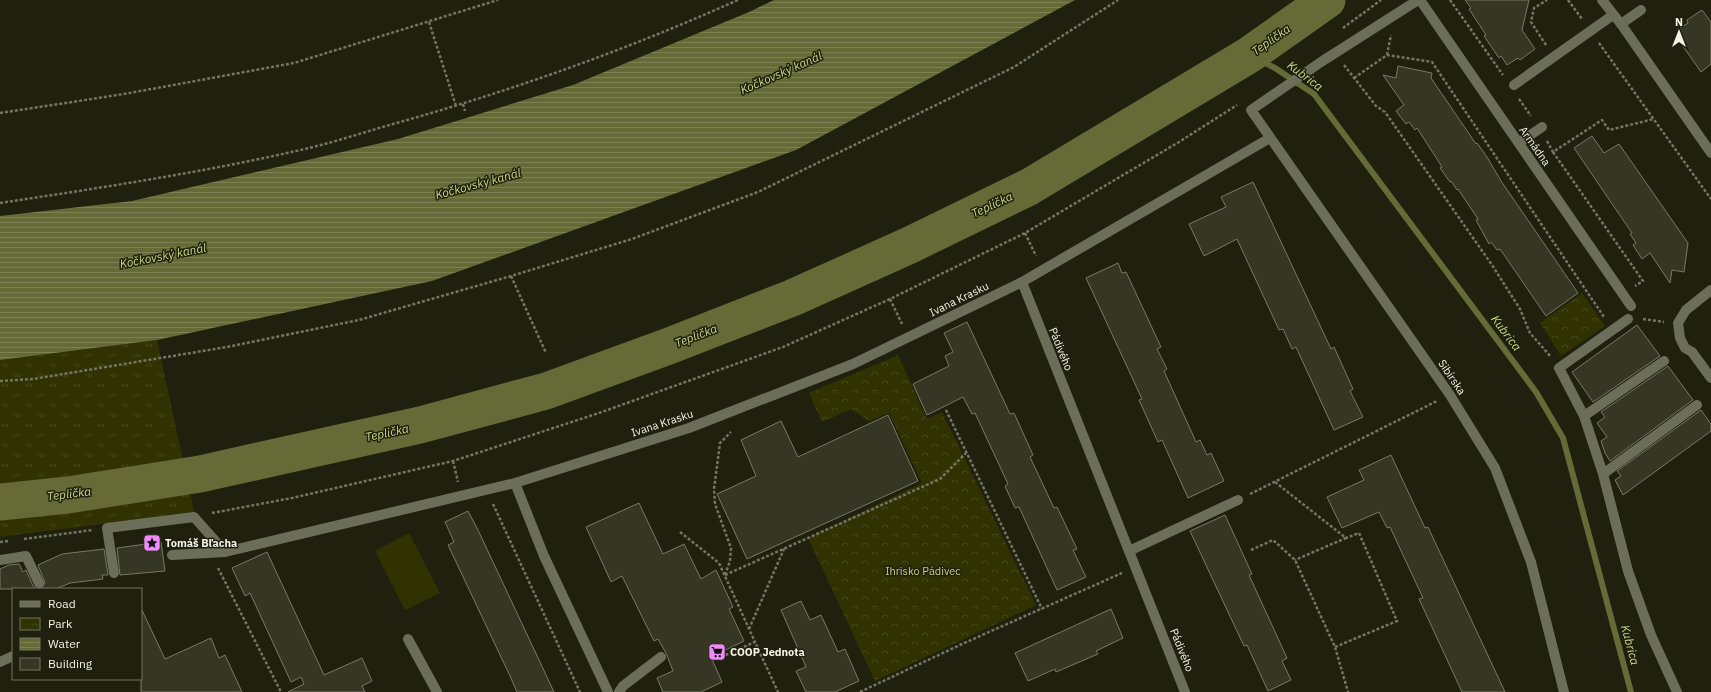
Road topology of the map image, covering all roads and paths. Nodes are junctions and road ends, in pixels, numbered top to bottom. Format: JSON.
{"nodes":[{"id":1,"x":498,"y":0,"type":"edge"},
{"id":2,"x":738,"y":0,"type":"edge"},
{"id":3,"x":1118,"y":0,"type":"edge"},
{"id":4,"x":1381,"y":0,"type":"edge"},
{"id":5,"x":1419,"y":0,"type":"edge"},
{"id":6,"x":1450,"y":0,"type":"edge"},
{"id":7,"x":1547,"y":0,"type":"edge"},
{"id":8,"x":1568,"y":0,"type":"edge"},
{"id":9,"x":1602,"y":0,"type":"edge"},
{"id":10,"x":1641,"y":10,"type":"dead end"},
{"id":11,"x":1613,"y":15,"type":"junction"},
{"id":12,"x":429,"y":22,"type":"junction"},
{"id":13,"x":1621,"y":24,"type":"junction"},
{"id":14,"x":1590,"y":31,"type":"junction"},
{"id":15,"x":1336,"y":32,"type":"dead end"},
{"id":16,"x":1548,"y":48,"type":"dead end"},
{"id":17,"x":1335,"y":54,"type":"junction"},
{"id":18,"x":1354,"y":78,"type":"junction"},
{"id":19,"x":1511,"y":86,"type":"junction"},
{"id":20,"x":463,"y":104,"type":"junction"},
{"id":21,"x":1237,"y":105,"type":"dead end"},
{"id":22,"x":456,"y":106,"type":"junction"},
{"id":23,"x":465,"y":111,"type":"dead end"},
{"id":24,"x":0,"y":112,"type":"edge"},
{"id":25,"x":1654,"y":119,"type":"junction"},
{"id":26,"x":1541,"y":128,"type":"junction"},
{"id":27,"x":1270,"y":138,"type":"junction"},
{"id":28,"x":1519,"y":143,"type":"junction"},
{"id":29,"x":1710,"y":149,"type":"edge"},
{"id":30,"x":1553,"y":152,"type":"junction"},
{"id":31,"x":1711,"y":199,"type":"edge"},
{"id":32,"x":0,"y":203,"type":"edge"},
{"id":33,"x":1025,"y":233,"type":"junction"},
{"id":34,"x":1035,"y":254,"type":"dead end"},
{"id":35,"x":511,"y":276,"type":"junction"},
{"id":36,"x":1022,"y":282,"type":"junction"},
{"id":37,"x":1711,"y":290,"type":"edge"},
{"id":38,"x":1623,"y":294,"type":"junction"},
{"id":39,"x":890,"y":299,"type":"junction"},
{"id":40,"x":1631,"y":306,"type":"dead end"},
{"id":41,"x":1628,"y":319,"type":"joint"},
{"id":42,"x":1678,"y":324,"type":"junction"},
{"id":43,"x":1613,"y":330,"type":"junction"},
{"id":44,"x":908,"y":337,"type":"junction"},
{"id":45,"x":546,"y":353,"type":"dead end"},
{"id":46,"x":1664,"y":360,"type":"dead end"},
{"id":47,"x":1559,"y":368,"type":"junction"},
{"id":48,"x":1711,"y":378,"type":"edge"},
{"id":49,"x":0,"y":382,"type":"edge"},
{"id":50,"x":1450,"y":395,"type":"junction"},
{"id":51,"x":1697,"y":405,"type":"dead end"},
{"id":52,"x":946,"y":410,"type":"dead end"},
{"id":53,"x":1584,"y":416,"type":"junction"},
{"id":54,"x":731,"y":432,"type":"dead end"},
{"id":55,"x":966,"y":453,"type":"junction"},
{"id":56,"x":452,"y":461,"type":"junction"},
{"id":57,"x":1603,"y":474,"type":"junction"},
{"id":58,"x":1275,"y":482,"type":"junction"},
{"id":59,"x":515,"y":483,"type":"junction"},
{"id":60,"x":462,"y":496,"type":"junction"},
{"id":61,"x":1238,"y":500,"type":"joint"},
{"id":62,"x":492,"y":503,"type":"dead end"},
{"id":63,"x":194,"y":517,"type":"junction"},
{"id":64,"x":107,"y":528,"type":"junction"},
{"id":65,"x":680,"y":532,"type":"dead end"},
{"id":66,"x":1346,"y":538,"type":"junction"},
{"id":67,"x":23,"y":539,"type":"dead end"},
{"id":68,"x":15,"y":540,"type":"dead end"},
{"id":69,"x":0,"y":542,"type":"edge"},
{"id":70,"x":784,"y":549,"type":"junction"},
{"id":71,"x":1251,"y":550,"type":"dead end"},
{"id":72,"x":1129,"y":551,"type":"junction"},
{"id":73,"x":225,"y":552,"type":"junction"},
{"id":74,"x":172,"y":555,"type":"dead end"},
{"id":75,"x":0,"y":560,"type":"edge"},
{"id":76,"x":1295,"y":560,"type":"junction"},
{"id":77,"x":217,"y":566,"type":"dead end"},
{"id":78,"x":1136,"y":568,"type":"junction"},
{"id":79,"x":114,"y":573,"type":"dead end"},
{"id":80,"x":725,"y":575,"type":"junction"},
{"id":81,"x":39,"y":583,"type":"dead end"},
{"id":82,"x":1042,"y":609,"type":"junction"},
{"id":83,"x":749,"y":629,"type":"junction"},
{"id":84,"x":408,"y":639,"type":"dead end"},
{"id":85,"x":755,"y":642,"type":"junction"},
{"id":86,"x":1335,"y":648,"type":"junction"},
{"id":87,"x":12,"y":656,"type":"edge"},
{"id":88,"x":661,"y":657,"type":"dead end"},
{"id":89,"x":721,"y":657,"type":"dead end"},
{"id":90,"x":0,"y":662,"type":"edge"},
{"id":91,"x":281,"y":692,"type":"edge"},
{"id":92,"x":437,"y":692,"type":"edge"},
{"id":93,"x":580,"y":692,"type":"edge"},
{"id":94,"x":608,"y":692,"type":"edge"},
{"id":95,"x":619,"y":692,"type":"edge"},
{"id":96,"x":778,"y":692,"type":"edge"},
{"id":97,"x":860,"y":692,"type":"edge"},
{"id":98,"x":1185,"y":692,"type":"edge"},
{"id":99,"x":1348,"y":692,"type":"edge"},
{"id":100,"x":1564,"y":692,"type":"edge"},
{"id":101,"x":1677,"y":692,"type":"edge"}],
"edges":[{"from":1,"to":12,"type":"path"},
{"from":2,"to":20,"type":"path"},
{"from":3,"to":35,"type":"path"},
{"from":4,"to":15,"type":"path"},
{"from":5,"to":17,"type":"street"},
{"from":5,"to":28,"type":"street","name":"Armádna"},
{"from":6,"to":19,"type":"path"},
{"from":7,"to":16,"type":"path"},
{"from":8,"to":14,"type":"path"},
{"from":9,"to":11,"type":"street"},
{"from":10,"to":13,"type":"street"},
{"from":11,"to":13,"type":"street"},
{"from":11,"to":14,"type":"street"},
{"from":12,"to":22,"type":"path"},
{"from":12,"to":24,"type":"path"},
{"from":13,"to":29,"type":"street"},
{"from":14,"to":19,"type":"street"},
{"from":14,"to":25,"type":"path"},
{"from":17,"to":18,"type":"path"},
{"from":17,"to":27,"type":"street","name":"Sibírska"},
{"from":18,"to":43,"type":"path"},
{"from":18,"to":47,"type":"path"},
{"from":19,"to":26,"type":"path"},
{"from":20,"to":22,"type":"path"},
{"from":20,"to":23,"type":"path"},
{"from":21,"to":33,"type":"path"},
{"from":22,"to":32,"type":"path"},
{"from":25,"to":30,"type":"path"},
{"from":25,"to":31,"type":"path"},
{"from":26,"to":28,"type":"street"},
{"from":26,"to":30,"type":"path"},
{"from":27,"to":36,"type":"street"},
{"from":27,"to":50,"type":"street","name":"Sibírska"},
{"from":28,"to":38,"type":"street","name":"Armádna"},
{"from":30,"to":38,"type":"path"},
{"from":33,"to":34,"type":"path"},
{"from":33,"to":39,"type":"path"},
{"from":35,"to":45,"type":"path"},
{"from":35,"to":49,"type":"path"},
{"from":36,"to":44,"type":"street","name":"Ivana Krasku"},
{"from":36,"to":72,"type":"street","name":"Pádivého"},
{"from":37,"to":42,"type":"street"},
{"from":38,"to":40,"type":"street","name":"Armádna"},
{"from":39,"to":44,"type":"path"},
{"from":39,"to":56,"type":"path"},
{"from":41,"to":42,"type":"path"},
{"from":41,"to":43,"type":"street"},
{"from":42,"to":48,"type":"street"},
{"from":43,"to":47,"type":"street"},
{"from":44,"to":59,"type":"street","name":"Ivana Krasku"},
{"from":46,"to":53,"type":"street"},
{"from":47,"to":53,"type":"street"},
{"from":50,"to":58,"type":"path"},
{"from":50,"to":100,"type":"street","name":"Sibírska"},
{"from":51,"to":57,"type":"street"},
{"from":52,"to":55,"type":"path"},
{"from":53,"to":57,"type":"street"},
{"from":54,"to":80,"type":"path"},
{"from":55,"to":70,"type":"path"},
{"from":55,"to":82,"type":"path"},
{"from":56,"to":60,"type":"path"},
{"from":56,"to":63,"type":"path"},
{"from":57,"to":101,"type":"street"},
{"from":58,"to":61,"type":"path"},
{"from":58,"to":66,"type":"path"},
{"from":59,"to":60,"type":"street","name":"Ivana Krasku"},
{"from":59,"to":94,"type":"street"},
{"from":60,"to":73,"type":"street","name":"Ivana Krasku"},
{"from":61,"to":72,"type":"street"},
{"from":62,"to":93,"type":"path"},
{"from":63,"to":64,"type":"street"},
{"from":63,"to":73,"type":"street"},
{"from":64,"to":67,"type":"path"},
{"from":64,"to":79,"type":"street"},
{"from":65,"to":80,"type":"path"},
{"from":66,"to":76,"type":"path"},
{"from":66,"to":86,"type":"path"},
{"from":68,"to":69,"type":"path"},
{"from":70,"to":80,"type":"path"},
{"from":70,"to":83,"type":"path"},
{"from":71,"to":76,"type":"path"},
{"from":72,"to":78,"type":"street","name":"Pádivého"},
{"from":73,"to":74,"type":"street","name":"Ivana Krasku"},
{"from":75,"to":81,"type":"street"},
{"from":76,"to":86,"type":"path"},
{"from":77,"to":91,"type":"path"},
{"from":78,"to":82,"type":"path"},
{"from":78,"to":98,"type":"street","name":"Pádivého"},
{"from":80,"to":83,"type":"path"},
{"from":82,"to":97,"type":"path"},
{"from":83,"to":85,"type":"path"},
{"from":84,"to":92,"type":"street"},
{"from":85,"to":89,"type":"path"},
{"from":85,"to":96,"type":"path"},
{"from":86,"to":99,"type":"path"},
{"from":87,"to":90,"type":"street"},
{"from":88,"to":95,"type":"street"}]}
